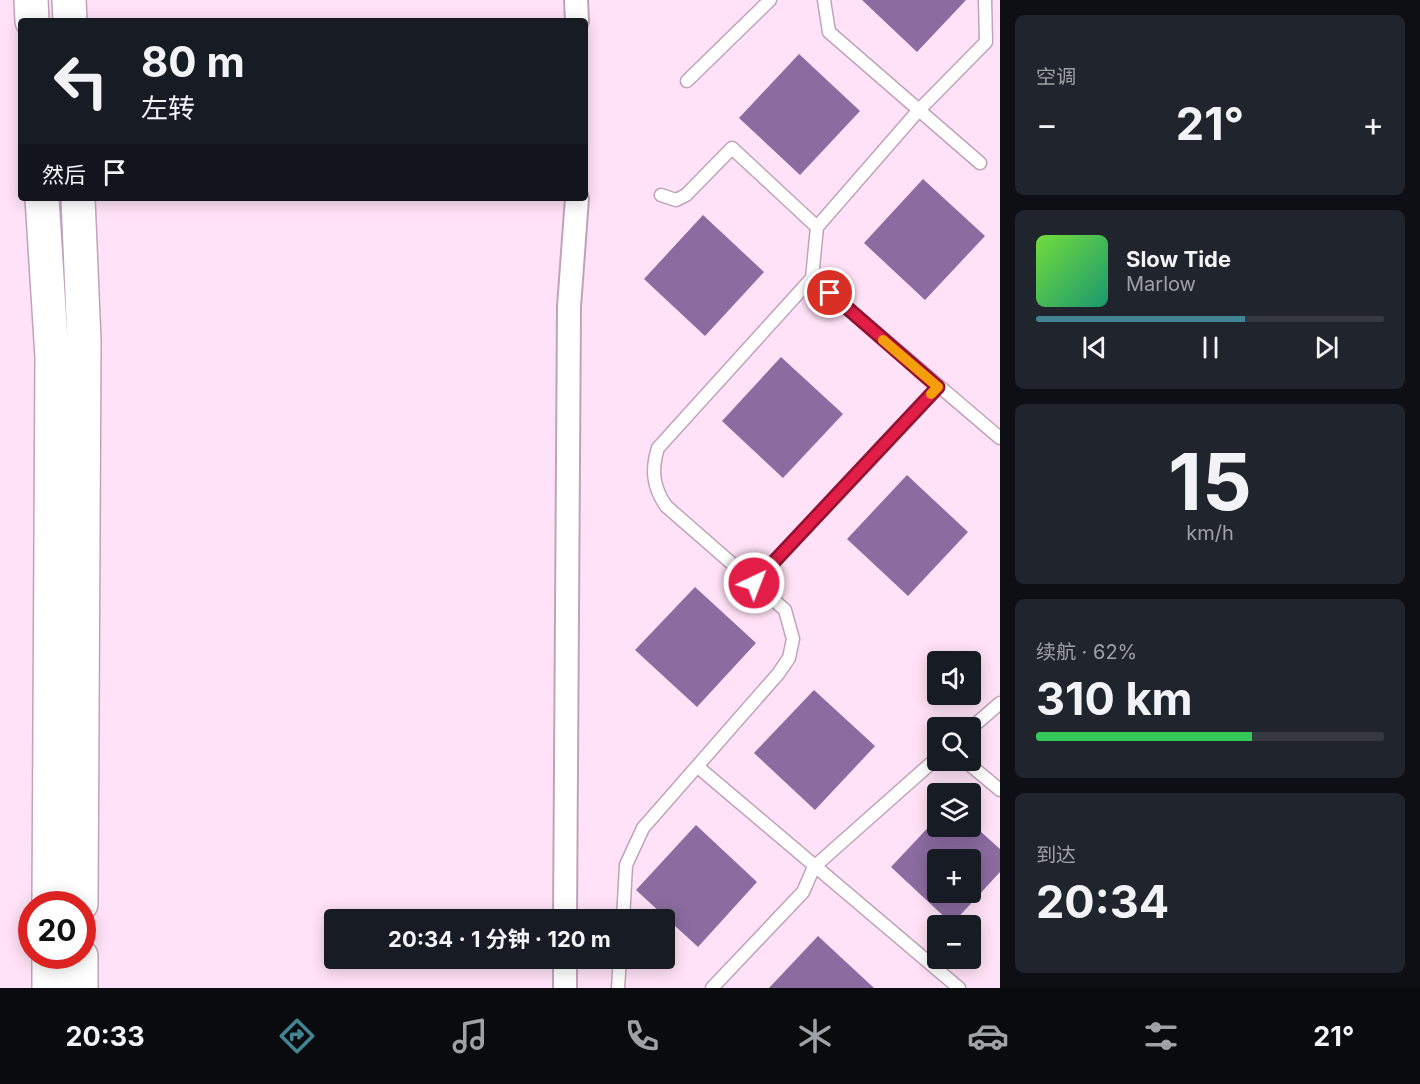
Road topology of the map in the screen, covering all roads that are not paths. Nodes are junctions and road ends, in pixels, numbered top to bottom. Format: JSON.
{"nodes":[{"id":1,"x":30,"y":0,"type":"edge"},
{"id":2,"x":69,"y":0,"type":"edge"},
{"id":3,"x":576,"y":0,"type":"edge"},
{"id":4,"x":770,"y":0,"type":"edge"},
{"id":5,"x":824,"y":0,"type":"edge"},
{"id":6,"x":985,"y":0,"type":"edge"},
{"id":7,"x":32,"y":18,"type":"edge"},
{"id":8,"x":70,"y":18,"type":"edge"},
{"id":9,"x":577,"y":18,"type":"edge"},
{"id":10,"x":687,"y":81,"type":"dead end"},
{"id":11,"x":918,"y":111,"type":"junction"},
{"id":12,"x":980,"y":163,"type":"dead end"},
{"id":13,"x":661,"y":195,"type":"dead end"},
{"id":14,"x":42,"y":201,"type":"edge"},
{"id":15,"x":78,"y":201,"type":"edge"},
{"id":16,"x":577,"y":201,"type":"edge"},
{"id":17,"x":817,"y":227,"type":"junction"},
{"id":18,"x":812,"y":278,"type":"junction"},
{"id":19,"x":938,"y":387,"type":"junction"},
{"id":20,"x":1000,"y":438,"type":"edge"},
{"id":21,"x":754,"y":583,"type":"junction"},
{"id":22,"x":1000,"y":703,"type":"edge"},
{"id":23,"x":981,"y":719,"type":"edge"},
{"id":24,"x":698,"y":767,"type":"junction"},
{"id":25,"x":927,"y":768,"type":"edge"},
{"id":26,"x":977,"y":771,"type":"edge"},
{"id":27,"x":1000,"y":790,"type":"edge"},
{"id":28,"x":814,"y":867,"type":"junction"},
{"id":29,"x":49,"y":891,"type":"edge"},
{"id":30,"x":81,"y":891,"type":"edge"},
{"id":31,"x":565,"y":909,"type":"edge"},
{"id":32,"x":624,"y":909,"type":"edge"},
{"id":33,"x":49,"y":969,"type":"edge"},
{"id":34,"x":81,"y":969,"type":"edge"},
{"id":35,"x":565,"y":969,"type":"edge"},
{"id":36,"x":619,"y":969,"type":"edge"},
{"id":37,"x":49,"y":988,"type":"edge"},
{"id":38,"x":81,"y":988,"type":"edge"},
{"id":39,"x":565,"y":988,"type":"edge"},
{"id":40,"x":618,"y":988,"type":"edge"},
{"id":41,"x":712,"y":988,"type":"edge"},
{"id":42,"x":957,"y":988,"type":"edge"}],
"edges":[{"from":1,"to":7,"type":"highway"},
{"from":2,"to":8,"type":"highway"},
{"from":3,"to":9,"type":"street"},
{"from":4,"to":10,"type":"lane"},
{"from":5,"to":11,"type":"lane"},
{"from":6,"to":11,"type":"lane"},
{"from":11,"to":12,"type":"lane"},
{"from":11,"to":17,"type":"lane"},
{"from":13,"to":17,"type":"lane"},
{"from":14,"to":29,"type":"highway"},
{"from":15,"to":30,"type":"highway"},
{"from":16,"to":31,"type":"street"},
{"from":17,"to":18,"type":"lane"},
{"from":18,"to":19,"type":"lane"},
{"from":18,"to":21,"type":"lane"},
{"from":19,"to":20,"type":"lane"},
{"from":19,"to":21,"type":"lane"},
{"from":21,"to":24,"type":"lane"},
{"from":22,"to":23,"type":"lane"},
{"from":24,"to":28,"type":"lane"},
{"from":24,"to":32,"type":"lane"},
{"from":25,"to":28,"type":"lane"},
{"from":26,"to":27,"type":"lane"},
{"from":28,"to":41,"type":"lane"},
{"from":28,"to":42,"type":"lane"},
{"from":33,"to":37,"type":"highway"},
{"from":34,"to":38,"type":"highway"},
{"from":35,"to":39,"type":"street"},
{"from":36,"to":40,"type":"lane"}]}
